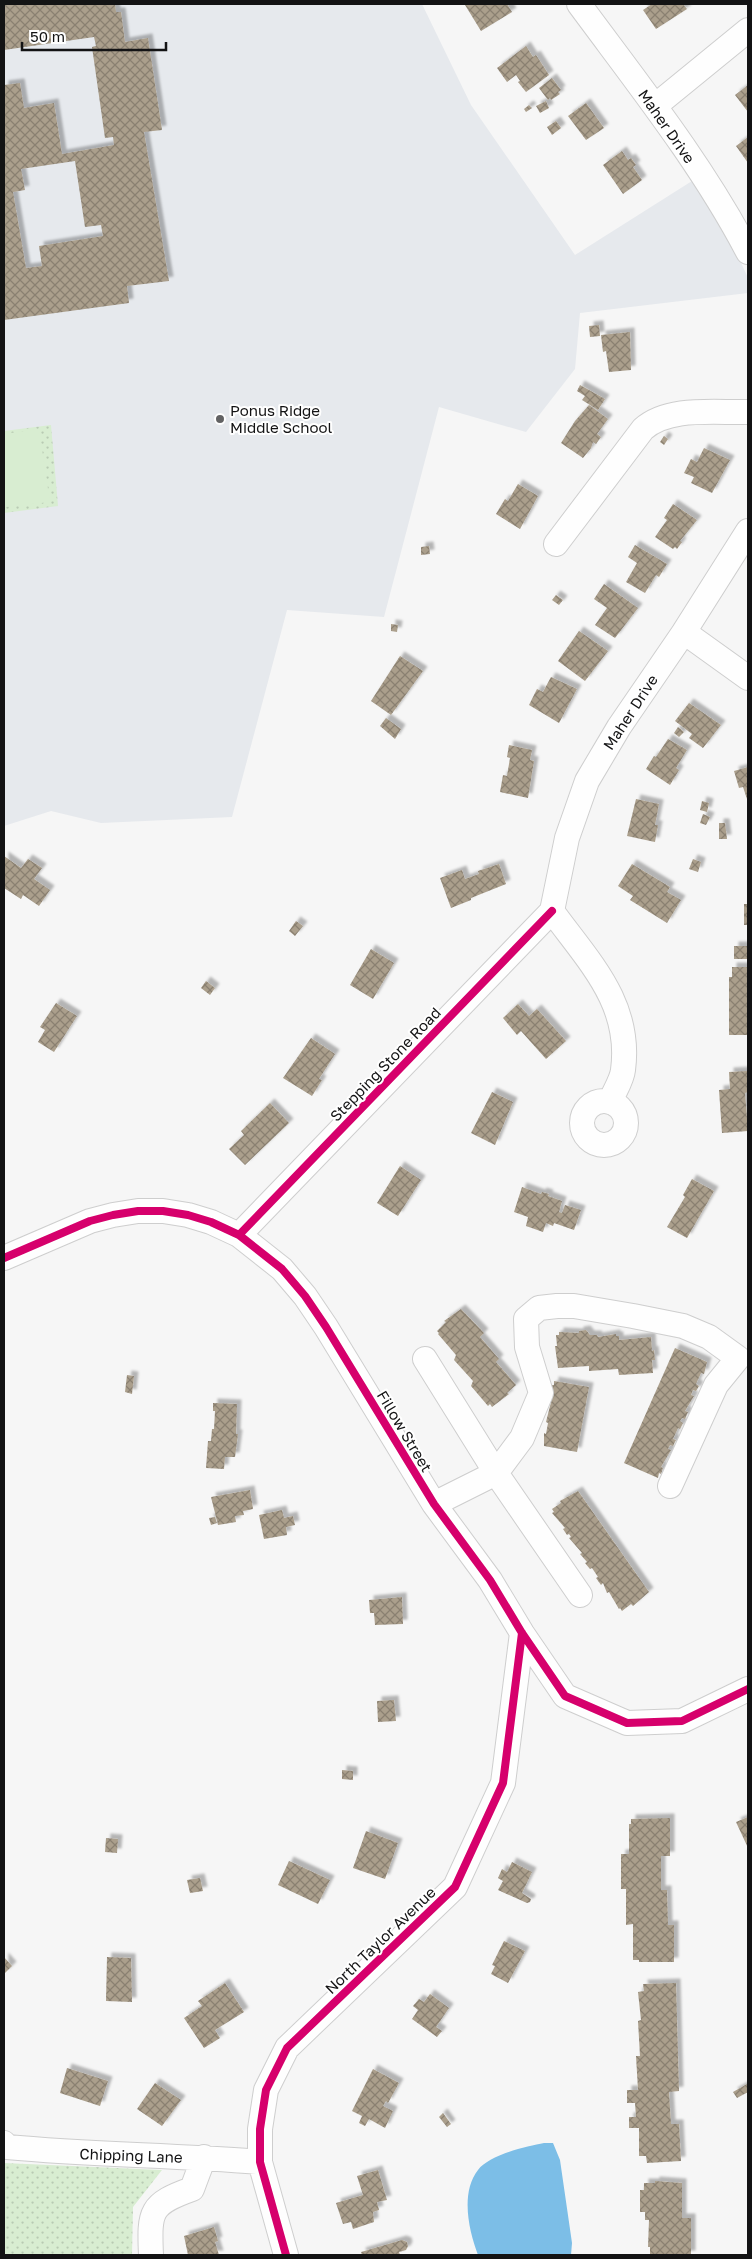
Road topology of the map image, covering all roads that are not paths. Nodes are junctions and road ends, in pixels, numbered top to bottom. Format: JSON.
{"nodes":[{"id":1,"x":578,"y":4,"type":"edge"},
{"id":2,"x":748,"y":30,"type":"edge"},
{"id":3,"x":655,"y":106,"type":"junction"},
{"id":4,"x":748,"y":252,"type":"edge"},
{"id":5,"x":748,"y":412,"type":"edge"},
{"id":6,"x":748,"y":531,"type":"edge"},
{"id":7,"x":556,"y":544,"type":"dead end"},
{"id":8,"x":684,"y":632,"type":"junction"},
{"id":9,"x":748,"y":678,"type":"edge"},
{"id":10,"x":552,"y":911,"type":"junction"},
{"id":11,"x":610,"y":1102,"type":"dead end"},
{"id":12,"x":239,"y":1236,"type":"junction"},
{"id":13,"x":4,"y":1258,"type":"edge"},
{"id":14,"x":425,"y":1359,"type":"dead end"},
{"id":15,"x":496,"y":1473,"type":"junction"},
{"id":16,"x":670,"y":1486,"type":"dead end"},
{"id":17,"x":434,"y":1504,"type":"junction"},
{"id":18,"x":580,"y":1595,"type":"dead end"},
{"id":19,"x":522,"y":1633,"type":"junction"},
{"id":20,"x":748,"y":1689,"type":"edge"},
{"id":21,"x":4,"y":2143,"type":"edge"},
{"id":22,"x":204,"y":2157,"type":"junction"},
{"id":23,"x":260,"y":2162,"type":"junction"},
{"id":24,"x":151,"y":2255,"type":"edge"},
{"id":25,"x":286,"y":2255,"type":"edge"}],
"edges":[{"from":1,"to":3,"type":"street","name":"Maher Drive"},
{"from":2,"to":3,"type":"street"},
{"from":3,"to":4,"type":"street","name":"Maher Drive"},
{"from":5,"to":7,"type":"street"},
{"from":6,"to":8,"type":"street","name":"Maher Drive"},
{"from":8,"to":9,"type":"street"},
{"from":8,"to":10,"type":"street","name":"Maher Drive"},
{"from":10,"to":11,"type":"street"},
{"from":10,"to":12,"type":"street","name":"Stepping Stone Road"},
{"from":12,"to":13,"type":"street","name":"Fillow Street"},
{"from":12,"to":17,"type":"street","name":"Fillow Street"},
{"from":14,"to":15,"type":"street"},
{"from":15,"to":16,"type":"street"},
{"from":15,"to":17,"type":"street"},
{"from":15,"to":18,"type":"street"},
{"from":17,"to":19,"type":"street","name":"Fillow Street"},
{"from":19,"to":20,"type":"street","name":"Fillow Street"},
{"from":19,"to":23,"type":"street","name":"North Taylor Avenue"},
{"from":21,"to":22,"type":"street","name":"Chipping Lane"},
{"from":22,"to":23,"type":"street","name":"Chipping Lane"},
{"from":22,"to":24,"type":"street"},
{"from":23,"to":25,"type":"street","name":"North Taylor Avenue"}]}
